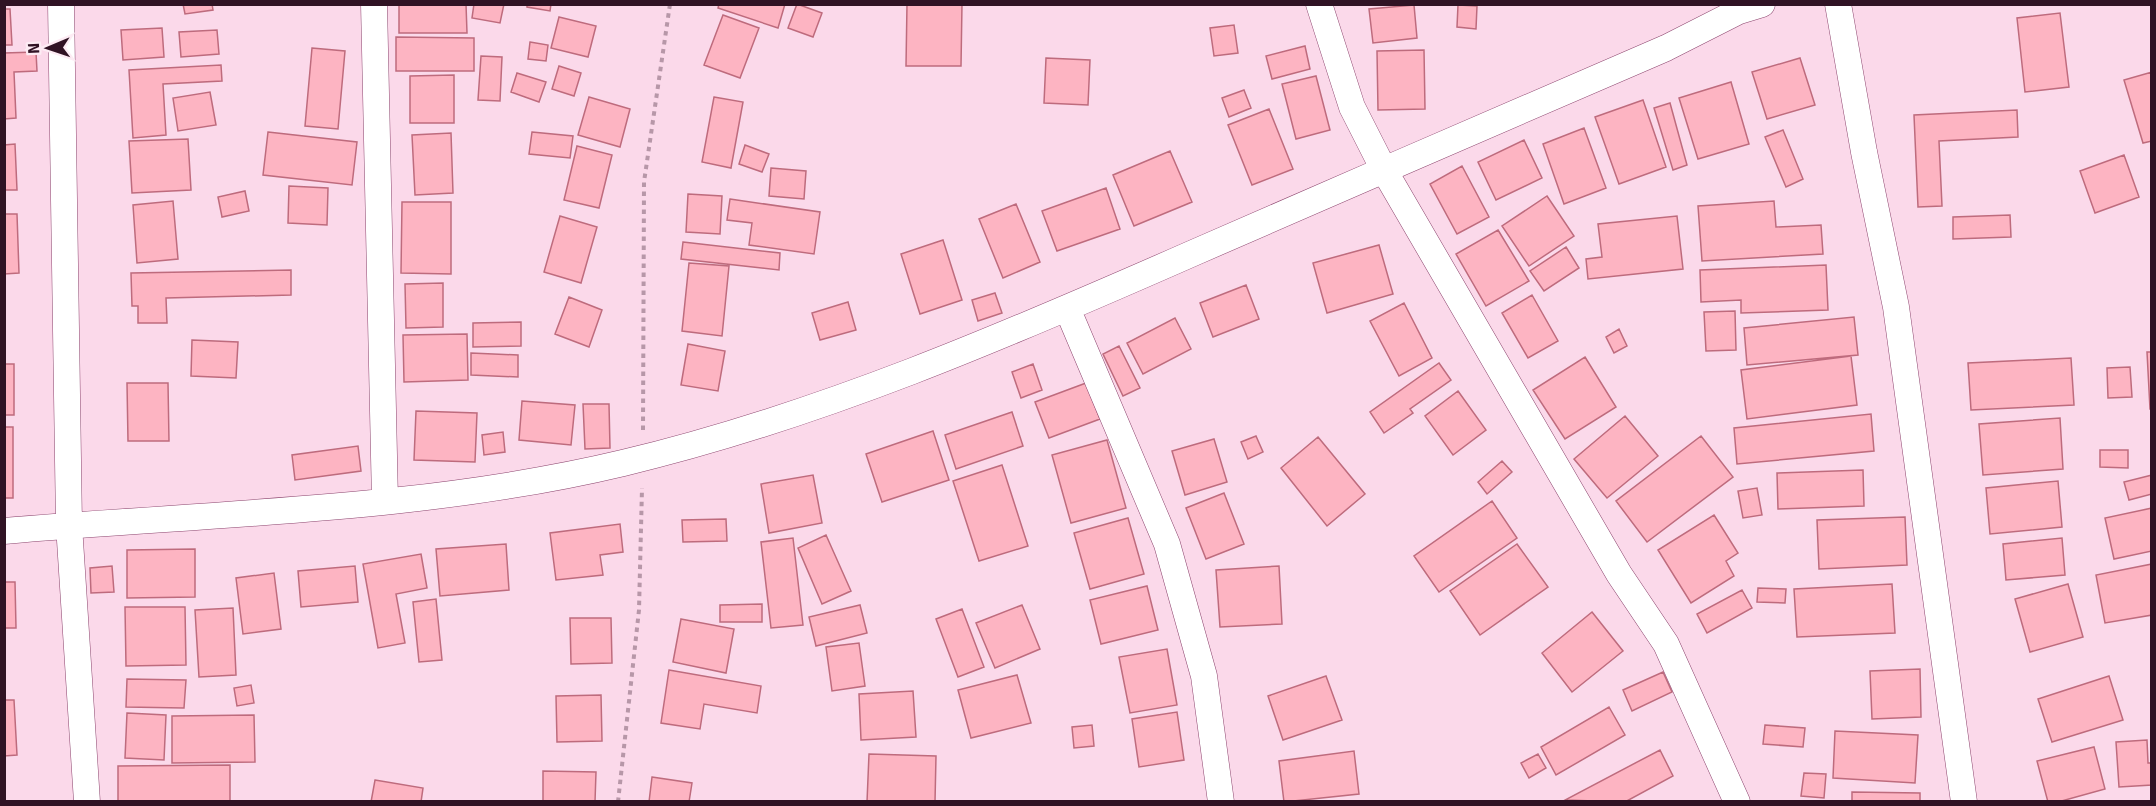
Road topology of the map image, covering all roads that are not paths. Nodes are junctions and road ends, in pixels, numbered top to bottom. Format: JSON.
{"nodes":[{"id":1,"x":62,"y":4,"type":"edge"},
{"id":2,"x":374,"y":4,"type":"edge"},
{"id":3,"x":1319,"y":4,"type":"edge"},
{"id":4,"x":1762,"y":4,"type":"edge"},
{"id":5,"x":1838,"y":4,"type":"edge"},
{"id":6,"x":1384,"y":170,"type":"junction"},
{"id":7,"x":1067,"y":308,"type":"junction"},
{"id":8,"x":386,"y":501,"type":"junction"},
{"id":9,"x":69,"y":525,"type":"junction"},
{"id":10,"x":4,"y":531,"type":"edge"},
{"id":11,"x":87,"y":801,"type":"edge"},
{"id":12,"x":1221,"y":801,"type":"edge"},
{"id":13,"x":1737,"y":801,"type":"edge"},
{"id":14,"x":1964,"y":801,"type":"edge"}],
"edges":[{"from":1,"to":9,"type":"street"},
{"from":2,"to":8,"type":"street"},
{"from":3,"to":6,"type":"street"},
{"from":4,"to":6,"type":"street"},
{"from":5,"to":14,"type":"street"},
{"from":6,"to":7,"type":"street"},
{"from":6,"to":13,"type":"street"},
{"from":7,"to":8,"type":"street"},
{"from":7,"to":12,"type":"street"},
{"from":8,"to":9,"type":"street"},
{"from":9,"to":10,"type":"street"},
{"from":9,"to":11,"type":"street"}]}
